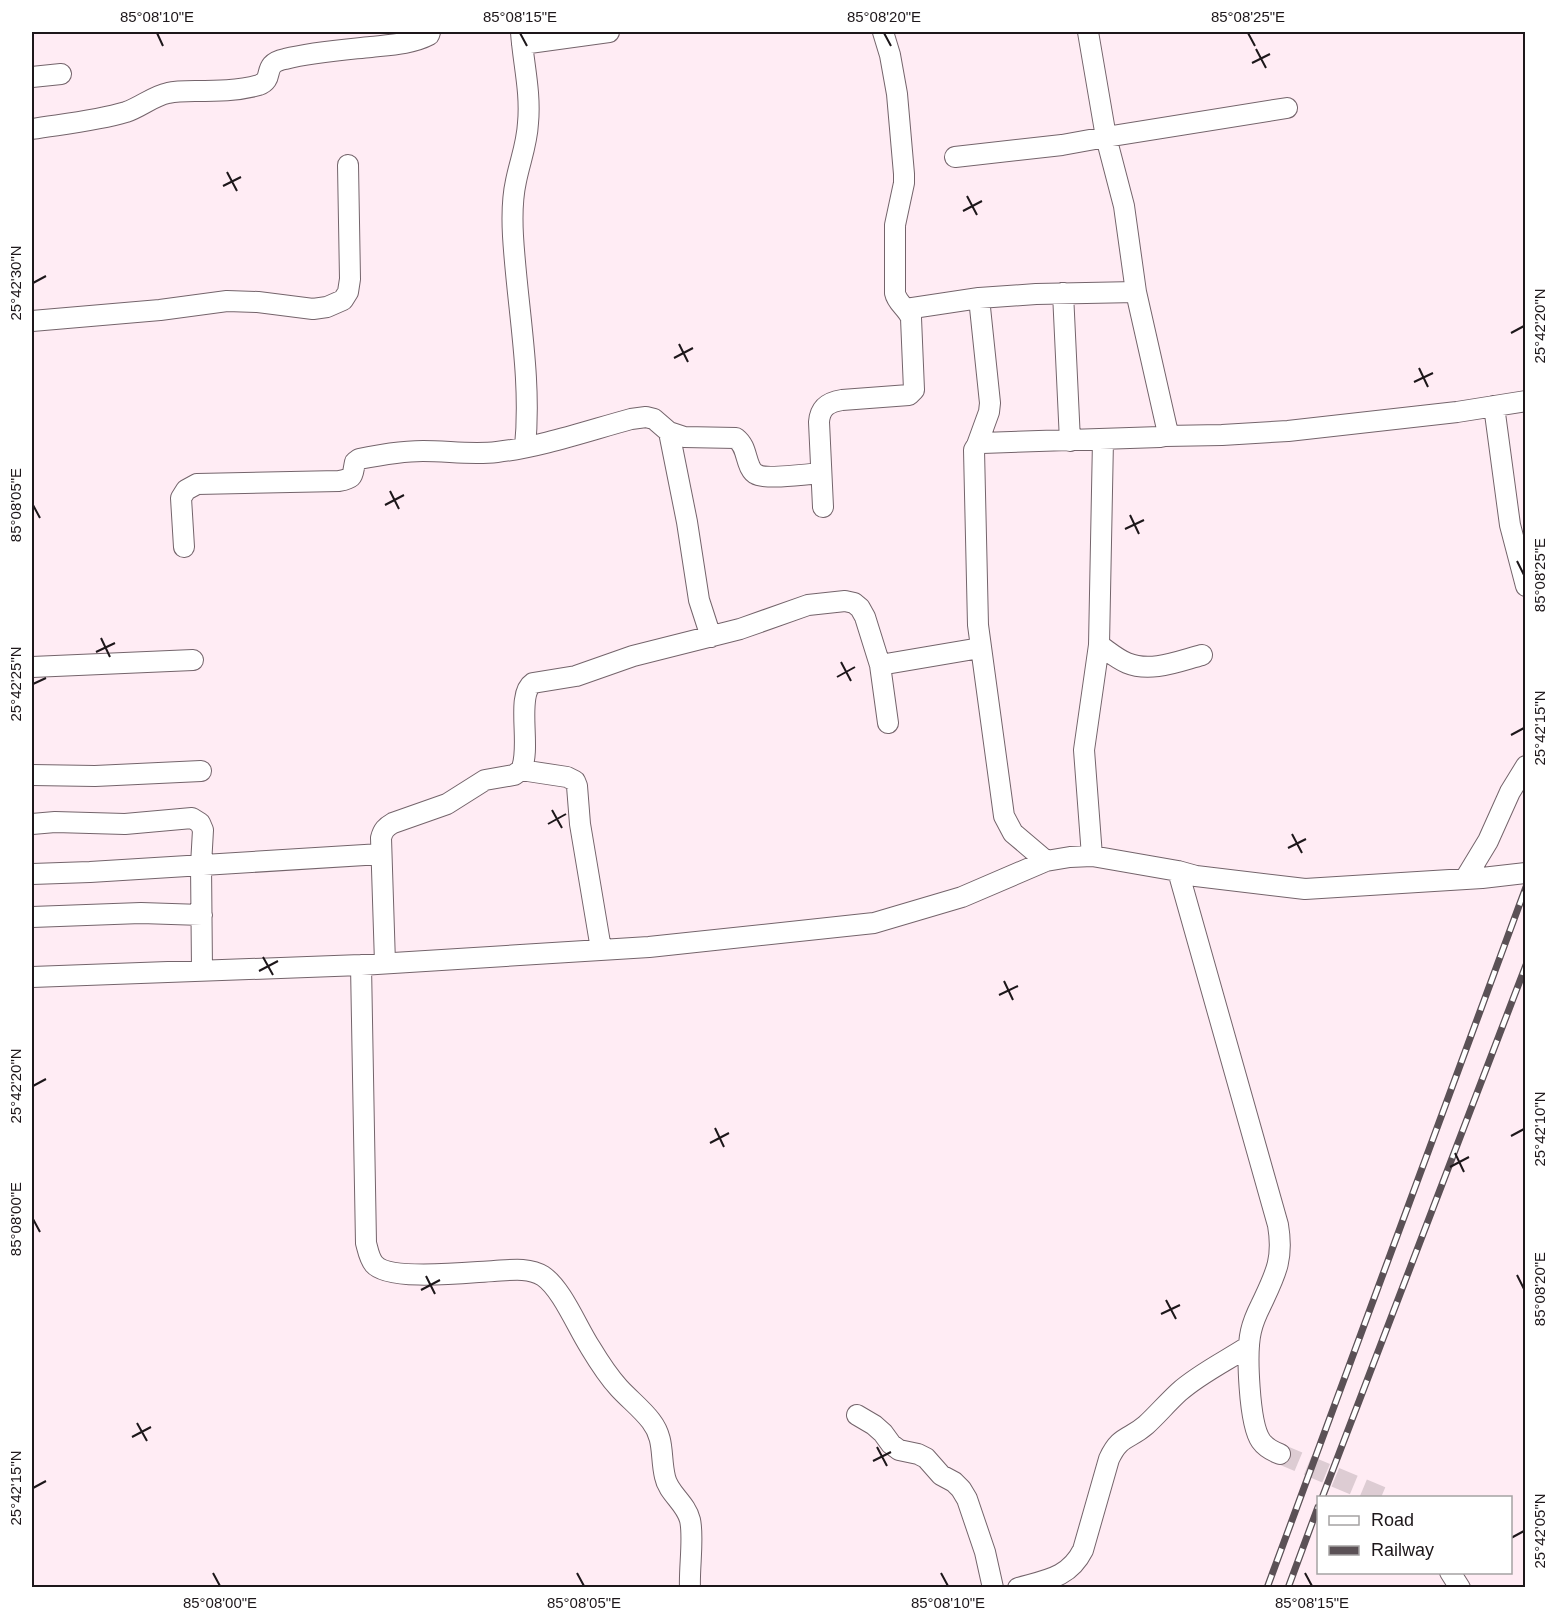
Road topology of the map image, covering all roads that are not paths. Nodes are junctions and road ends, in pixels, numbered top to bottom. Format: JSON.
{"nodes":[{"id":1,"x":430,"y":32,"type":"edge"},
{"id":2,"x":609,"y":32,"type":"edge"},
{"id":3,"x":883,"y":32,"type":"edge"},
{"id":4,"x":1088,"y":32,"type":"edge"},
{"id":5,"x":521,"y":38,"type":"edge"},
{"id":6,"x":376,"y":39,"type":"edge"},
{"id":7,"x":61,"y":74,"type":"dead end"},
{"id":8,"x":32,"y":77,"type":"edge"},
{"id":9,"x":1287,"y":108,"type":"dead end"},
{"id":10,"x":32,"y":129,"type":"edge"},
{"id":11,"x":1106,"y":137,"type":"junction"},
{"id":12,"x":955,"y":157,"type":"dead end"},
{"id":13,"x":348,"y":165,"type":"dead end"},
{"id":14,"x":1136,"y":292,"type":"junction"},
{"id":15,"x":1063,"y":293,"type":"junction"},
{"id":16,"x":980,"y":298,"type":"junction"},
{"id":17,"x":906,"y":309,"type":"junction"},
{"id":18,"x":32,"y":321,"type":"edge"},
{"id":19,"x":1526,"y":401,"type":"edge"},
{"id":20,"x":1494,"y":406,"type":"junction"},
{"id":21,"x":669,"y":432,"type":"junction"},
{"id":22,"x":1165,"y":436,"type":"junction"},
{"id":23,"x":1103,"y":440,"type":"junction"},
{"id":24,"x":1070,"y":441,"type":"junction"},
{"id":25,"x":977,"y":445,"type":"junction"},
{"id":26,"x":525,"y":447,"type":"junction"},
{"id":27,"x":821,"y":473,"type":"junction"},
{"id":28,"x":823,"y":507,"type":"dead end"},
{"id":29,"x":184,"y":547,"type":"dead end"},
{"id":30,"x":1526,"y":586,"type":"edge"},
{"id":31,"x":711,"y":636,"type":"junction"},
{"id":32,"x":1099,"y":645,"type":"junction"},
{"id":33,"x":980,"y":648,"type":"junction"},
{"id":34,"x":1202,"y":655,"type":"dead end"},
{"id":35,"x":193,"y":660,"type":"dead end"},
{"id":36,"x":880,"y":665,"type":"junction"},
{"id":37,"x":32,"y":667,"type":"edge"},
{"id":38,"x":888,"y":723,"type":"dead end"},
{"id":39,"x":1526,"y":766,"type":"edge"},
{"id":40,"x":521,"y":770,"type":"junction"},
{"id":41,"x":201,"y":771,"type":"dead end"},
{"id":42,"x":32,"y":775,"type":"edge"},
{"id":43,"x":32,"y":824,"type":"edge"},
{"id":44,"x":381,"y":854,"type":"junction"},
{"id":45,"x":1092,"y":856,"type":"junction"},
{"id":46,"x":1046,"y":861,"type":"junction"},
{"id":47,"x":201,"y":865,"type":"junction"},
{"id":48,"x":1178,"y":871,"type":"junction"},
{"id":49,"x":1526,"y":873,"type":"edge"},
{"id":50,"x":32,"y":874,"type":"edge"},
{"id":51,"x":1473,"y":878,"type":"junction"},
{"id":52,"x":202,"y":915,"type":"junction"},
{"id":53,"x":32,"y":917,"type":"edge"},
{"id":54,"x":601,"y":950,"type":"junction"},
{"id":55,"x":385,"y":963,"type":"junction"},
{"id":56,"x":361,"y":964,"type":"junction"},
{"id":57,"x":202,"y":970,"type":"junction"},
{"id":58,"x":32,"y":976,"type":"edge"},
{"id":59,"x":1249,"y":1346,"type":"junction"},
{"id":60,"x":857,"y":1415,"type":"dead end"},
{"id":61,"x":1280,"y":1454,"type":"tunnel mouth"},
{"id":62,"x":1450,"y":1574,"type":"edge"},
{"id":63,"x":690,"y":1587,"type":"edge"},
{"id":64,"x":993,"y":1587,"type":"edge"},
{"id":65,"x":1018,"y":1587,"type":"edge"},
{"id":66,"x":1460,"y":1587,"type":"edge"}],
"edges":[{"from":1,"to":6,"type":"street"},
{"from":2,"to":5,"type":"street"},
{"from":3,"to":17,"type":"street"},
{"from":4,"to":11,"type":"street"},
{"from":5,"to":26,"type":"street"},
{"from":6,"to":10,"type":"street"},
{"from":7,"to":8,"type":"street"},
{"from":9,"to":11,"type":"street"},
{"from":11,"to":12,"type":"street"},
{"from":11,"to":14,"type":"street"},
{"from":13,"to":18,"type":"street"},
{"from":14,"to":15,"type":"street"},
{"from":14,"to":22,"type":"street"},
{"from":15,"to":16,"type":"street"},
{"from":15,"to":24,"type":"street"},
{"from":16,"to":17,"type":"street"},
{"from":16,"to":25,"type":"street"},
{"from":17,"to":27,"type":"street"},
{"from":19,"to":20,"type":"street"},
{"from":20,"to":22,"type":"street"},
{"from":20,"to":30,"type":"street"},
{"from":21,"to":26,"type":"street"},
{"from":21,"to":27,"type":"street"},
{"from":21,"to":31,"type":"street"},
{"from":22,"to":23,"type":"street"},
{"from":23,"to":24,"type":"street"},
{"from":23,"to":32,"type":"street"},
{"from":24,"to":25,"type":"street"},
{"from":25,"to":33,"type":"street"},
{"from":26,"to":29,"type":"street"},
{"from":27,"to":28,"type":"street"},
{"from":31,"to":36,"type":"street"},
{"from":31,"to":40,"type":"street"},
{"from":32,"to":34,"type":"street"},
{"from":32,"to":45,"type":"street"},
{"from":33,"to":36,"type":"street"},
{"from":33,"to":46,"type":"street"},
{"from":35,"to":37,"type":"street"},
{"from":36,"to":38,"type":"street"},
{"from":39,"to":51,"type":"street"},
{"from":40,"to":44,"type":"street"},
{"from":40,"to":54,"type":"street"},
{"from":41,"to":42,"type":"street"},
{"from":43,"to":47,"type":"street"},
{"from":44,"to":47,"type":"street"},
{"from":44,"to":55,"type":"street"},
{"from":45,"to":46,"type":"street"},
{"from":45,"to":48,"type":"street"},
{"from":46,"to":54,"type":"street"},
{"from":47,"to":50,"type":"street"},
{"from":47,"to":52,"type":"street"},
{"from":48,"to":51,"type":"street"},
{"from":48,"to":59,"type":"street"},
{"from":49,"to":51,"type":"street"},
{"from":52,"to":53,"type":"street"},
{"from":52,"to":57,"type":"street"},
{"from":54,"to":55,"type":"street"},
{"from":55,"to":56,"type":"street"},
{"from":56,"to":57,"type":"street"},
{"from":56,"to":63,"type":"street"},
{"from":57,"to":58,"type":"street"},
{"from":59,"to":61,"type":"street"},
{"from":59,"to":65,"type":"street"},
{"from":60,"to":64,"type":"street"},
{"from":62,"to":66,"type":"street"}]}
